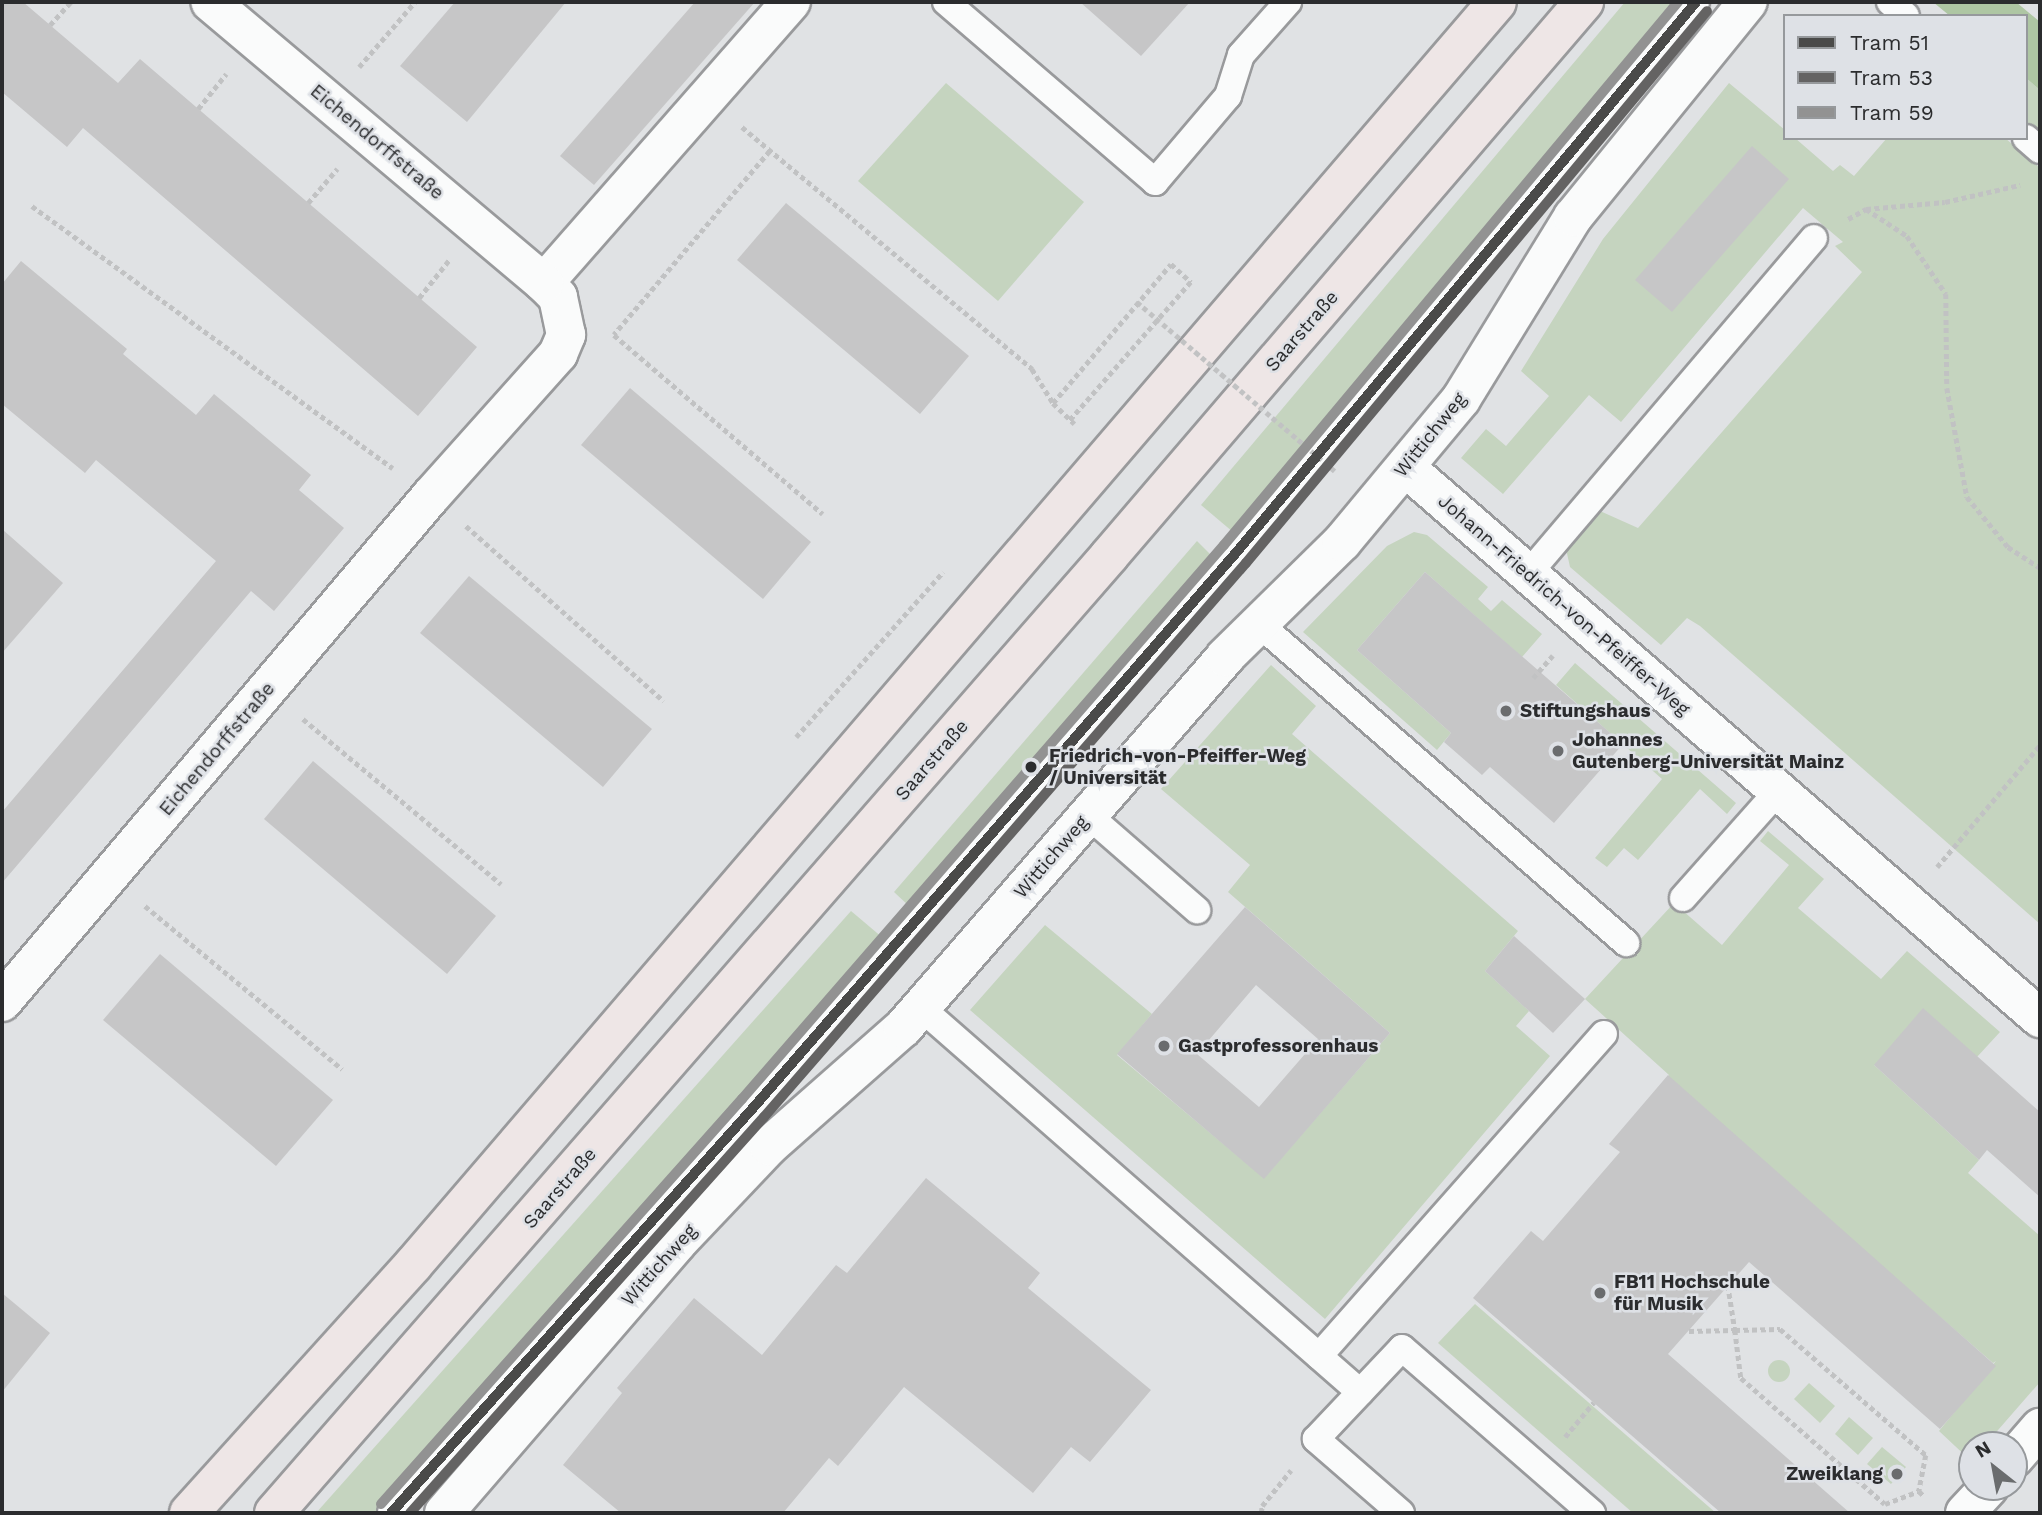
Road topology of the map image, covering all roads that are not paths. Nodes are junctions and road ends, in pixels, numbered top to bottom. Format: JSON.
{"nodes":[{"id":1,"x":210,"y":2,"type":"edge"},
{"id":2,"x":791,"y":2,"type":"edge"},
{"id":3,"x":946,"y":2,"type":"edge"},
{"id":4,"x":1288,"y":2,"type":"edge"},
{"id":5,"x":1497,"y":2,"type":"edge"},
{"id":6,"x":1584,"y":2,"type":"edge"},
{"id":7,"x":1696,"y":2,"type":"edge"},
{"id":8,"x":1748,"y":2,"type":"edge"},
{"id":9,"x":1890,"y":2,"type":"edge"},
{"id":10,"x":1904,"y":14,"type":"edge"},
{"id":11,"x":1814,"y":238,"type":"dead end"},
{"id":12,"x":544,"y":282,"type":"junction"},
{"id":13,"x":1405,"y":467,"type":"junction"},
{"id":14,"x":1528,"y":574,"type":"junction"},
{"id":15,"x":1258,"y":623,"type":"junction"},
{"id":16,"x":1778,"y":791,"type":"junction"},
{"id":17,"x":1088,"y":815,"type":"junction"},
{"id":18,"x":1683,"y":898,"type":"dead end"},
{"id":19,"x":1197,"y":910,"type":"dead end"},
{"id":20,"x":1626,"y":943,"type":"dead end"},
{"id":21,"x":2,"y":1002,"type":"edge"},
{"id":22,"x":920,"y":1007,"type":"junction"},
{"id":23,"x":2040,"y":1018,"type":"edge"},
{"id":24,"x":1604,"y":1034,"type":"dead end"},
{"id":25,"x":1319,"y":1356,"type":"junction"},
{"id":26,"x":1360,"y":1392,"type":"junction"},
{"id":27,"x":2040,"y":1428,"type":"edge"},
{"id":28,"x":2028,"y":1442,"type":"edge"},
{"id":29,"x":189,"y":1513,"type":"edge"},
{"id":30,"x":274,"y":1513,"type":"edge"},
{"id":31,"x":391,"y":1513,"type":"edge"},
{"id":32,"x":444,"y":1513,"type":"edge"},
{"id":33,"x":1401,"y":1513,"type":"edge"},
{"id":34,"x":1592,"y":1513,"type":"edge"}],
"edges":[{"from":1,"to":12,"type":"street","name":"Eichendorffstraße"},
{"from":2,"to":12,"type":"street"},
{"from":3,"to":4,"type":"lane"},
{"from":5,"to":29,"type":"highway"},
{"from":6,"to":30,"type":"highway","name":"Saarstraße"},
{"from":7,"to":31,"type":"lane"},
{"from":8,"to":13,"type":"street","name":"Wittichweg"},
{"from":9,"to":10,"type":"lane"},
{"from":11,"to":14,"type":"lane"},
{"from":12,"to":21,"type":"street","name":"Eichendorffstraße"},
{"from":13,"to":14,"type":"street","name":"Johann-Friedrich-von-Pfeiffer-Weg"},
{"from":13,"to":15,"type":"street","name":"Wittichweg"},
{"from":14,"to":16,"type":"street","name":"Johann-Friedrich-von-Pfeiffer-Weg"},
{"from":15,"to":17,"type":"street","name":"Wittichweg"},
{"from":15,"to":20,"type":"lane"},
{"from":16,"to":18,"type":"lane"},
{"from":16,"to":23,"type":"street","name":"Johann-Friedrich-von-Pfeiffer-Weg"},
{"from":17,"to":19,"type":"lane"},
{"from":17,"to":22,"type":"street","name":"Wittichweg"},
{"from":22,"to":25,"type":"lane"},
{"from":22,"to":32,"type":"street","name":"Wittichweg"},
{"from":24,"to":25,"type":"lane"},
{"from":25,"to":26,"type":"lane"},
{"from":26,"to":33,"type":"lane"},
{"from":26,"to":34,"type":"lane"},
{"from":27,"to":28,"type":"street"}]}
